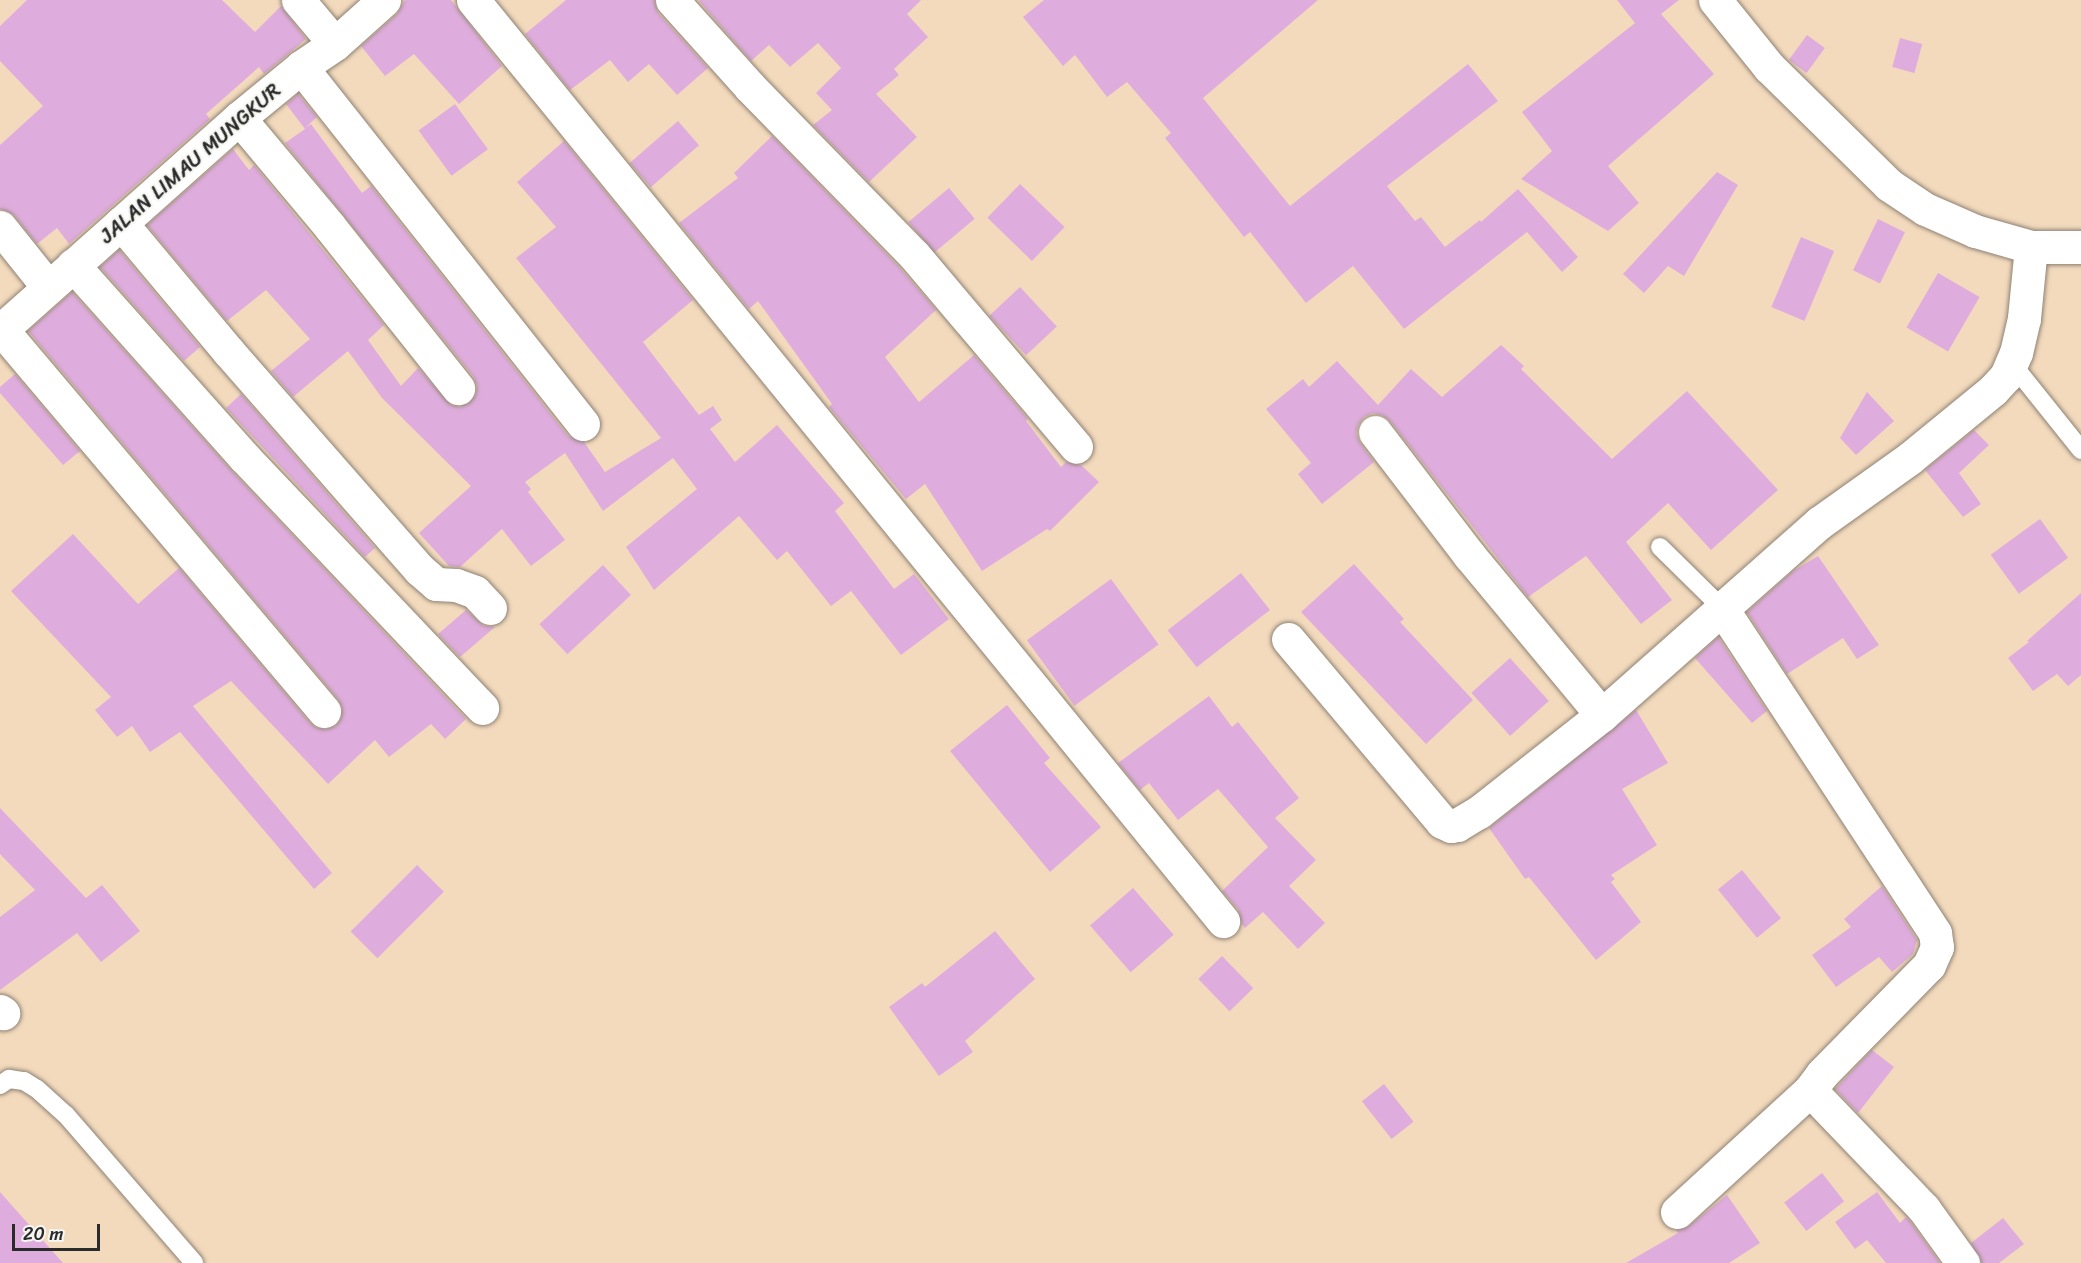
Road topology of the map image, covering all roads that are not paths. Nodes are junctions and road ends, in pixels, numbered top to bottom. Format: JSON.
{"nodes":[{"id":1,"x":298,"y":0,"type":"edge"},
{"id":2,"x":384,"y":0,"type":"edge"},
{"id":3,"x":473,"y":0,"type":"edge"},
{"id":4,"x":672,"y":0,"type":"edge"},
{"id":5,"x":1715,"y":0,"type":"edge"},
{"id":6,"x":335,"y":44,"type":"junction"},
{"id":7,"x":301,"y":67,"type":"junction"},
{"id":8,"x":239,"y":118,"type":"junction"},
{"id":9,"x":121,"y":223,"type":"junction"},
{"id":10,"x":0,"y":227,"type":"edge"},
{"id":11,"x":2031,"y":247,"type":"junction"},
{"id":12,"x":2081,"y":247,"type":"edge"},
{"id":13,"x":74,"y":265,"type":"junction"},
{"id":14,"x":48,"y":287,"type":"junction"},
{"id":15,"x":1,"y":330,"type":"edge"},
{"id":16,"x":2013,"y":365,"type":"junction"},
{"id":17,"x":458,"y":388,"type":"dead end"},
{"id":18,"x":584,"y":424,"type":"dead end"},
{"id":19,"x":1375,"y":432,"type":"dead end"},
{"id":20,"x":1076,"y":447,"type":"dead end"},
{"id":21,"x":2081,"y":450,"type":"edge"},
{"id":22,"x":1660,"y":547,"type":"dead end"},
{"id":23,"x":1721,"y":607,"type":"junction"},
{"id":24,"x":490,"y":608,"type":"dead end"},
{"id":25,"x":1288,"y":639,"type":"dead end"},
{"id":26,"x":482,"y":708,"type":"dead end"},
{"id":27,"x":324,"y":711,"type":"dead end"},
{"id":28,"x":1602,"y":715,"type":"junction"},
{"id":29,"x":1223,"y":921,"type":"dead end"},
{"id":30,"x":0,"y":1085,"type":"edge"},
{"id":31,"x":1810,"y":1090,"type":"junction"},
{"id":32,"x":1677,"y":1212,"type":"dead end"},
{"id":33,"x":194,"y":1263,"type":"edge"},
{"id":34,"x":1963,"y":1263,"type":"edge"}],
"edges":[{"from":1,"to":6,"type":"street"},
{"from":2,"to":6,"type":"street","name":"JALAN LIMAU MUNGKUR"},
{"from":3,"to":29,"type":"street"},
{"from":4,"to":20,"type":"street"},
{"from":5,"to":11,"type":"street"},
{"from":6,"to":7,"type":"street","name":"JALAN LIMAU MUNGKUR"},
{"from":7,"to":8,"type":"street","name":"JALAN LIMAU MUNGKUR"},
{"from":7,"to":18,"type":"street"},
{"from":8,"to":9,"type":"street","name":"JALAN LIMAU MUNGKUR"},
{"from":8,"to":17,"type":"street"},
{"from":9,"to":13,"type":"street","name":"JALAN LIMAU MUNGKUR"},
{"from":9,"to":24,"type":"street"},
{"from":10,"to":14,"type":"street"},
{"from":11,"to":12,"type":"street"},
{"from":11,"to":16,"type":"street"},
{"from":13,"to":14,"type":"street","name":"JALAN LIMAU MUNGKUR"},
{"from":13,"to":26,"type":"street"},
{"from":14,"to":15,"type":"street","name":"JALAN LIMAU MUNGKUR"},
{"from":15,"to":27,"type":"street"},
{"from":16,"to":21,"type":"lane"},
{"from":16,"to":23,"type":"street"},
{"from":19,"to":28,"type":"street"},
{"from":22,"to":23,"type":"lane"},
{"from":23,"to":28,"type":"street"},
{"from":23,"to":31,"type":"street"},
{"from":25,"to":28,"type":"street"},
{"from":30,"to":33,"type":"lane"},
{"from":31,"to":32,"type":"street"},
{"from":31,"to":34,"type":"street"}]}
